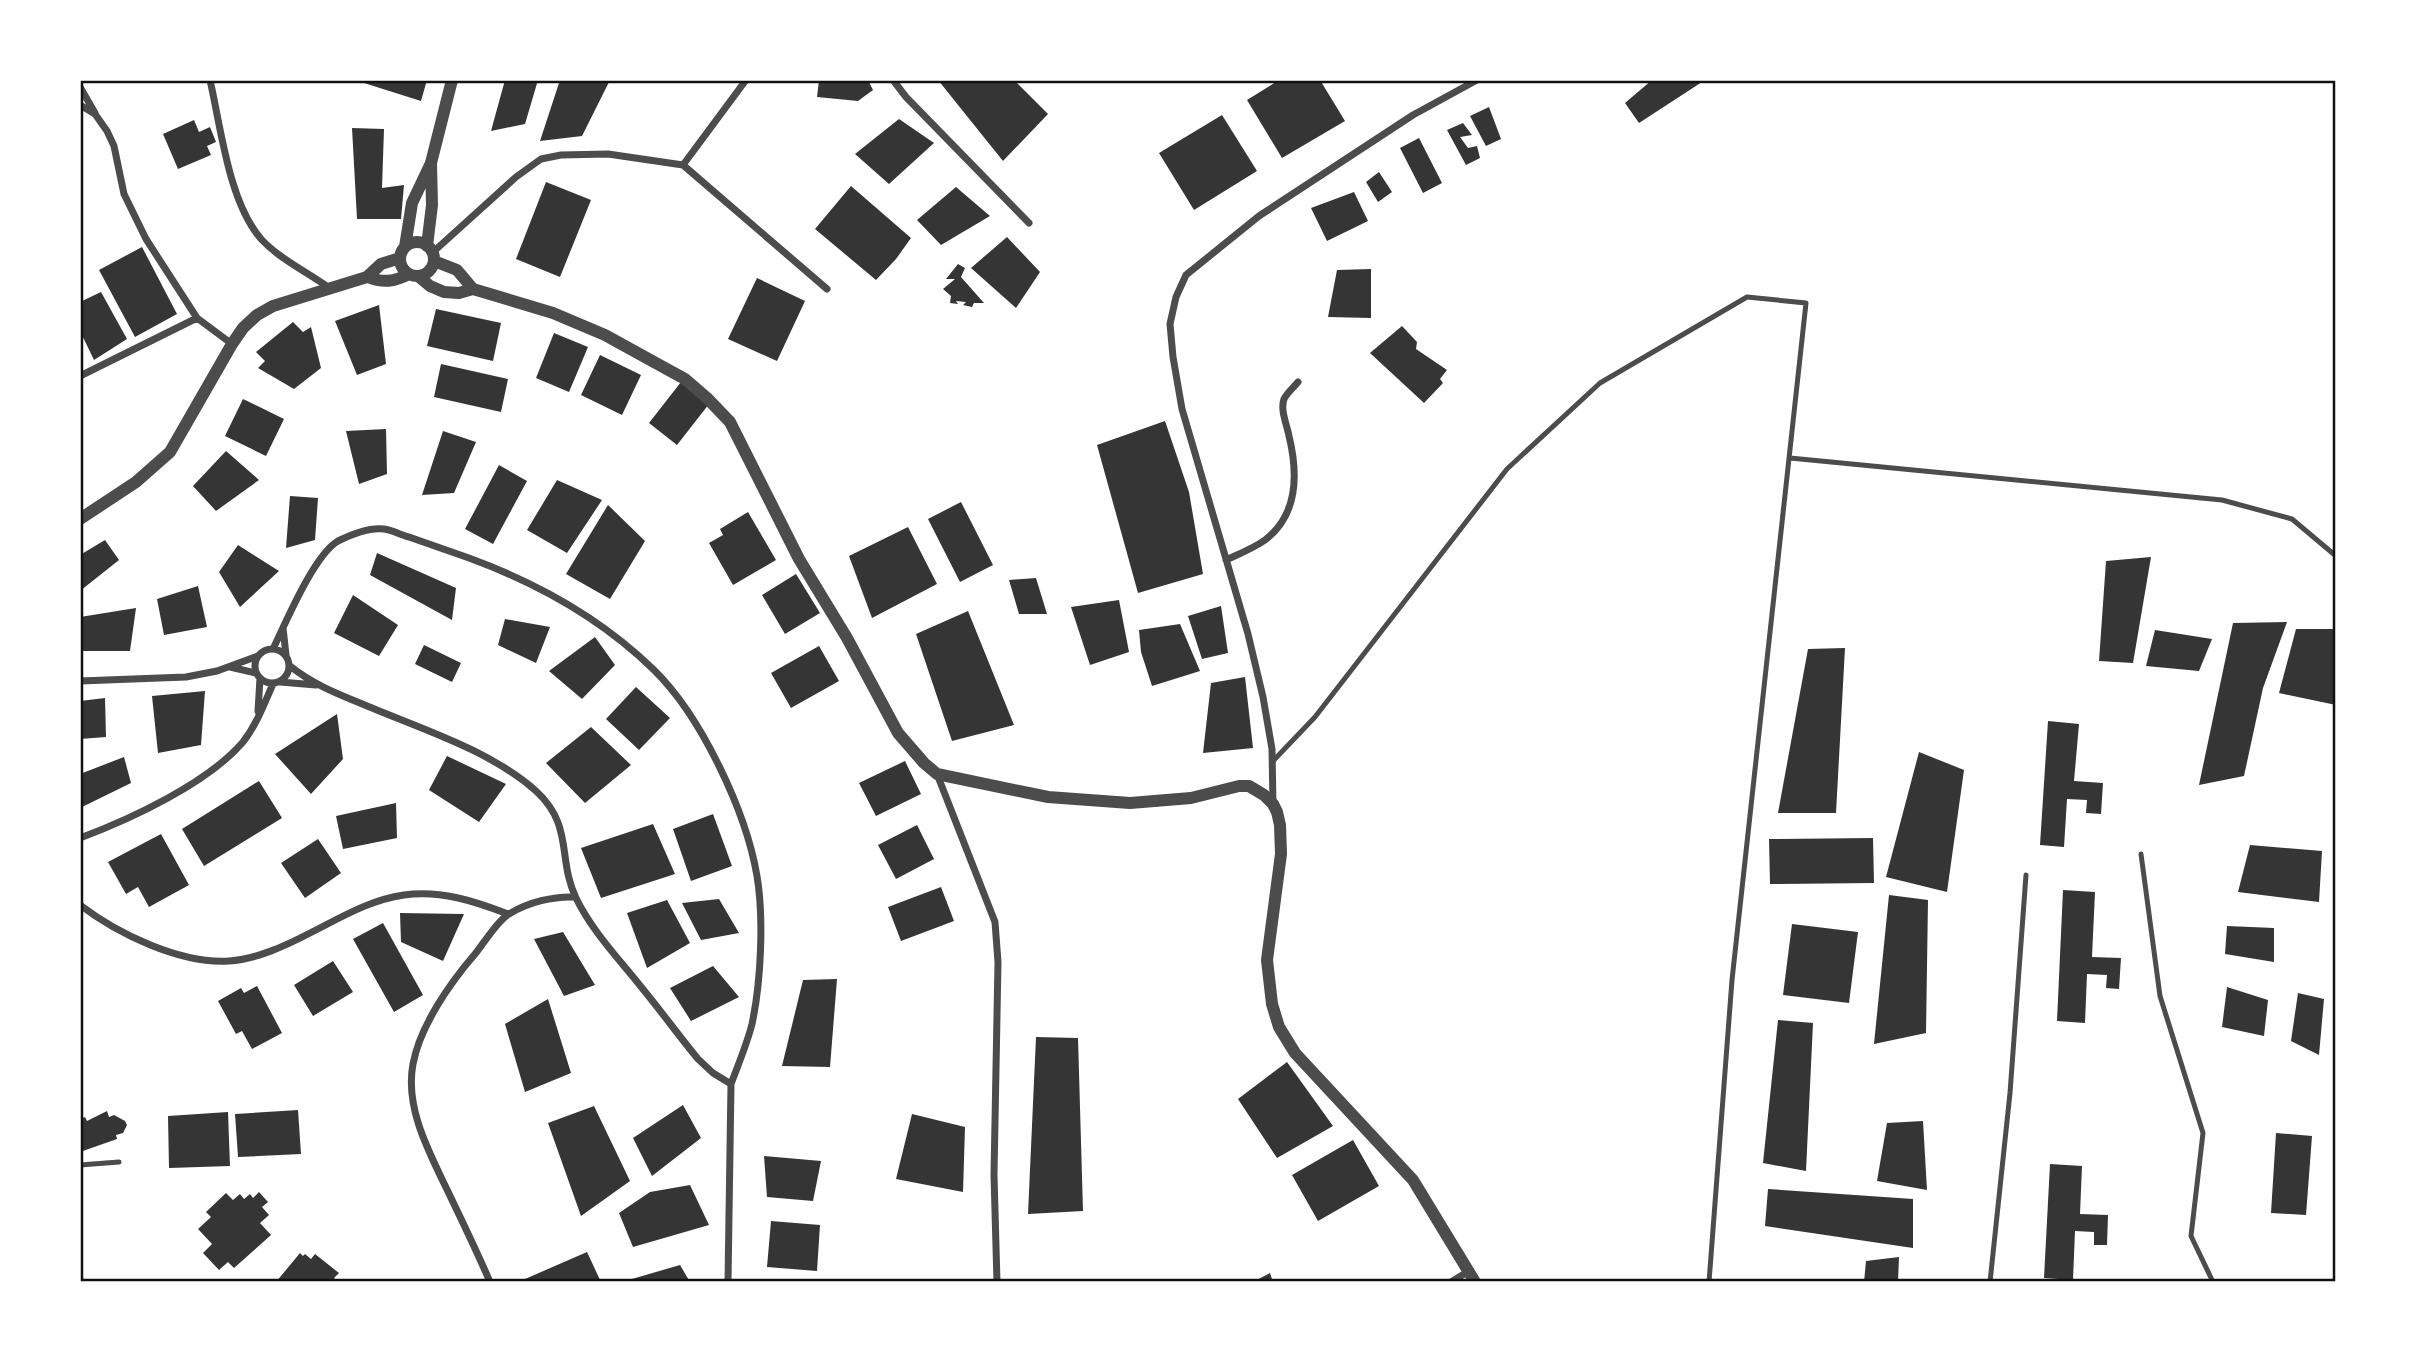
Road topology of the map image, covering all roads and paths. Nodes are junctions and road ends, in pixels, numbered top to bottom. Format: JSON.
{"nodes":[{"id":1,"x":211,"y":80,"type":"edge"},
{"id":2,"x":452,"y":80,"type":"edge"},
{"id":3,"x":746,"y":80,"type":"edge"},
{"id":4,"x":893,"y":80,"type":"edge"},
{"id":5,"x":1477,"y":80,"type":"edge"},
{"id":6,"x":80,"y":87,"type":"edge"},
{"id":7,"x":80,"y":105,"type":"edge"},
{"id":8,"x":95,"y":114,"type":"junction"},
{"id":9,"x":431,"y":163,"type":"junction"},
{"id":10,"x":683,"y":165,"type":"junction"},
{"id":11,"x":1029,"y":223,"type":"dead end"},
{"id":12,"x":403,"y":253,"type":"junction"},
{"id":13,"x":431,"y":253,"type":"junction"},
{"id":14,"x":413,"y":275,"type":"junction"},
{"id":15,"x":367,"y":276,"type":"junction"},
{"id":16,"x":328,"y":287,"type":"junction"},
{"id":17,"x":473,"y":289,"type":"junction"},
{"id":18,"x":827,"y":289,"type":"dead end"},
{"id":19,"x":197,"y":317,"type":"junction"},
{"id":20,"x":232,"y":344,"type":"junction"},
{"id":21,"x":80,"y":376,"type":"edge"},
{"id":22,"x":1298,"y":382,"type":"dead end"},
{"id":23,"x":1790,"y":458,"type":"junction"},
{"id":24,"x":80,"y":519,"type":"edge"},
{"id":25,"x":2336,"y":556,"type":"edge"},
{"id":26,"x":1226,"y":561,"type":"junction"},
{"id":27,"x":283,"y":628,"type":"junction"},
{"id":28,"x":273,"y":649,"type":"junction"},
{"id":29,"x":258,"y":656,"type":"junction"},
{"id":30,"x":286,"y":656,"type":"junction"},
{"id":31,"x":290,"y":666,"type":"junction"},
{"id":32,"x":229,"y":667,"type":"junction"},
{"id":33,"x":258,"y":675,"type":"junction"},
{"id":34,"x":80,"y":681,"type":"edge"},
{"id":35,"x":276,"y":683,"type":"junction"},
{"id":36,"x":316,"y":685,"type":"junction"},
{"id":37,"x":258,"y":719,"type":"junction"},
{"id":38,"x":1273,"y":761,"type":"junction"},
{"id":39,"x":937,"y":774,"type":"junction"},
{"id":40,"x":1273,"y":804,"type":"junction"},
{"id":41,"x":80,"y":838,"type":"edge"},
{"id":42,"x":2141,"y":854,"type":"dead end"},
{"id":43,"x":2026,"y":875,"type":"dead end"},
{"id":44,"x":575,"y":897,"type":"junction"},
{"id":45,"x":80,"y":905,"type":"edge"},
{"id":46,"x":508,"y":914,"type":"junction"},
{"id":47,"x":732,"y":1084,"type":"junction"},
{"id":48,"x":119,"y":1163,"type":"dead end"},
{"id":49,"x":80,"y":1165,"type":"edge"},
{"id":50,"x":1473,"y":1276,"type":"edge"},
{"id":51,"x":490,"y":1282,"type":"edge"},
{"id":52,"x":728,"y":1282,"type":"edge"},
{"id":53,"x":997,"y":1282,"type":"edge"},
{"id":54,"x":1451,"y":1282,"type":"edge"},
{"id":55,"x":1709,"y":1282,"type":"edge"},
{"id":56,"x":1990,"y":1282,"type":"edge"},
{"id":57,"x":2213,"y":1282,"type":"edge"}],
"edges":[{"from":1,"to":16,"type":"street"},
{"from":2,"to":9,"type":"street"},
{"from":3,"to":10,"type":"street"},
{"from":4,"to":11,"type":"street"},
{"from":5,"to":26,"type":"street"},
{"from":6,"to":8,"type":"street"},
{"from":7,"to":8,"type":"street"},
{"from":8,"to":19,"type":"street"},
{"from":9,"to":12,"type":"street"},
{"from":9,"to":13,"type":"street"},
{"from":10,"to":13,"type":"street"},
{"from":10,"to":18,"type":"street"},
{"from":12,"to":13,"type":"street"},
{"from":12,"to":14,"type":"street"},
{"from":12,"to":15,"type":"street"},
{"from":13,"to":14,"type":"street"},
{"from":13,"to":17,"type":"street"},
{"from":14,"to":15,"type":"street"},
{"from":14,"to":17,"type":"street"},
{"from":15,"to":16,"type":"street"},
{"from":16,"to":20,"type":"street"},
{"from":17,"to":39,"type":"street"},
{"from":19,"to":20,"type":"street"},
{"from":19,"to":21,"type":"street"},
{"from":20,"to":24,"type":"street"},
{"from":22,"to":26,"type":"street"},
{"from":23,"to":25,"type":"lane"},
{"from":23,"to":38,"type":"lane"},
{"from":23,"to":55,"type":"lane"},
{"from":26,"to":38,"type":"street"},
{"from":27,"to":28,"type":"street"},
{"from":27,"to":30,"type":"street"},
{"from":27,"to":47,"type":"street"},
{"from":28,"to":29,"type":"street"},
{"from":28,"to":30,"type":"street"},
{"from":29,"to":32,"type":"street"},
{"from":29,"to":33,"type":"street"},
{"from":30,"to":31,"type":"street"},
{"from":31,"to":35,"type":"street"},
{"from":31,"to":36,"type":"street"},
{"from":32,"to":33,"type":"street"},
{"from":32,"to":34,"type":"street"},
{"from":33,"to":35,"type":"street"},
{"from":33,"to":37,"type":"street"},
{"from":35,"to":36,"type":"street"},
{"from":35,"to":37,"type":"street"},
{"from":36,"to":44,"type":"street"},
{"from":37,"to":41,"type":"street"},
{"from":38,"to":40,"type":"street"},
{"from":39,"to":40,"type":"street"},
{"from":39,"to":53,"type":"street"},
{"from":40,"to":50,"type":"street"},
{"from":42,"to":57,"type":"lane"},
{"from":43,"to":56,"type":"lane"},
{"from":44,"to":46,"type":"street"},
{"from":44,"to":47,"type":"street"},
{"from":45,"to":46,"type":"street"},
{"from":46,"to":51,"type":"street"},
{"from":47,"to":52,"type":"street"},
{"from":48,"to":49,"type":"lane"},
{"from":50,"to":54,"type":"street"}]}
